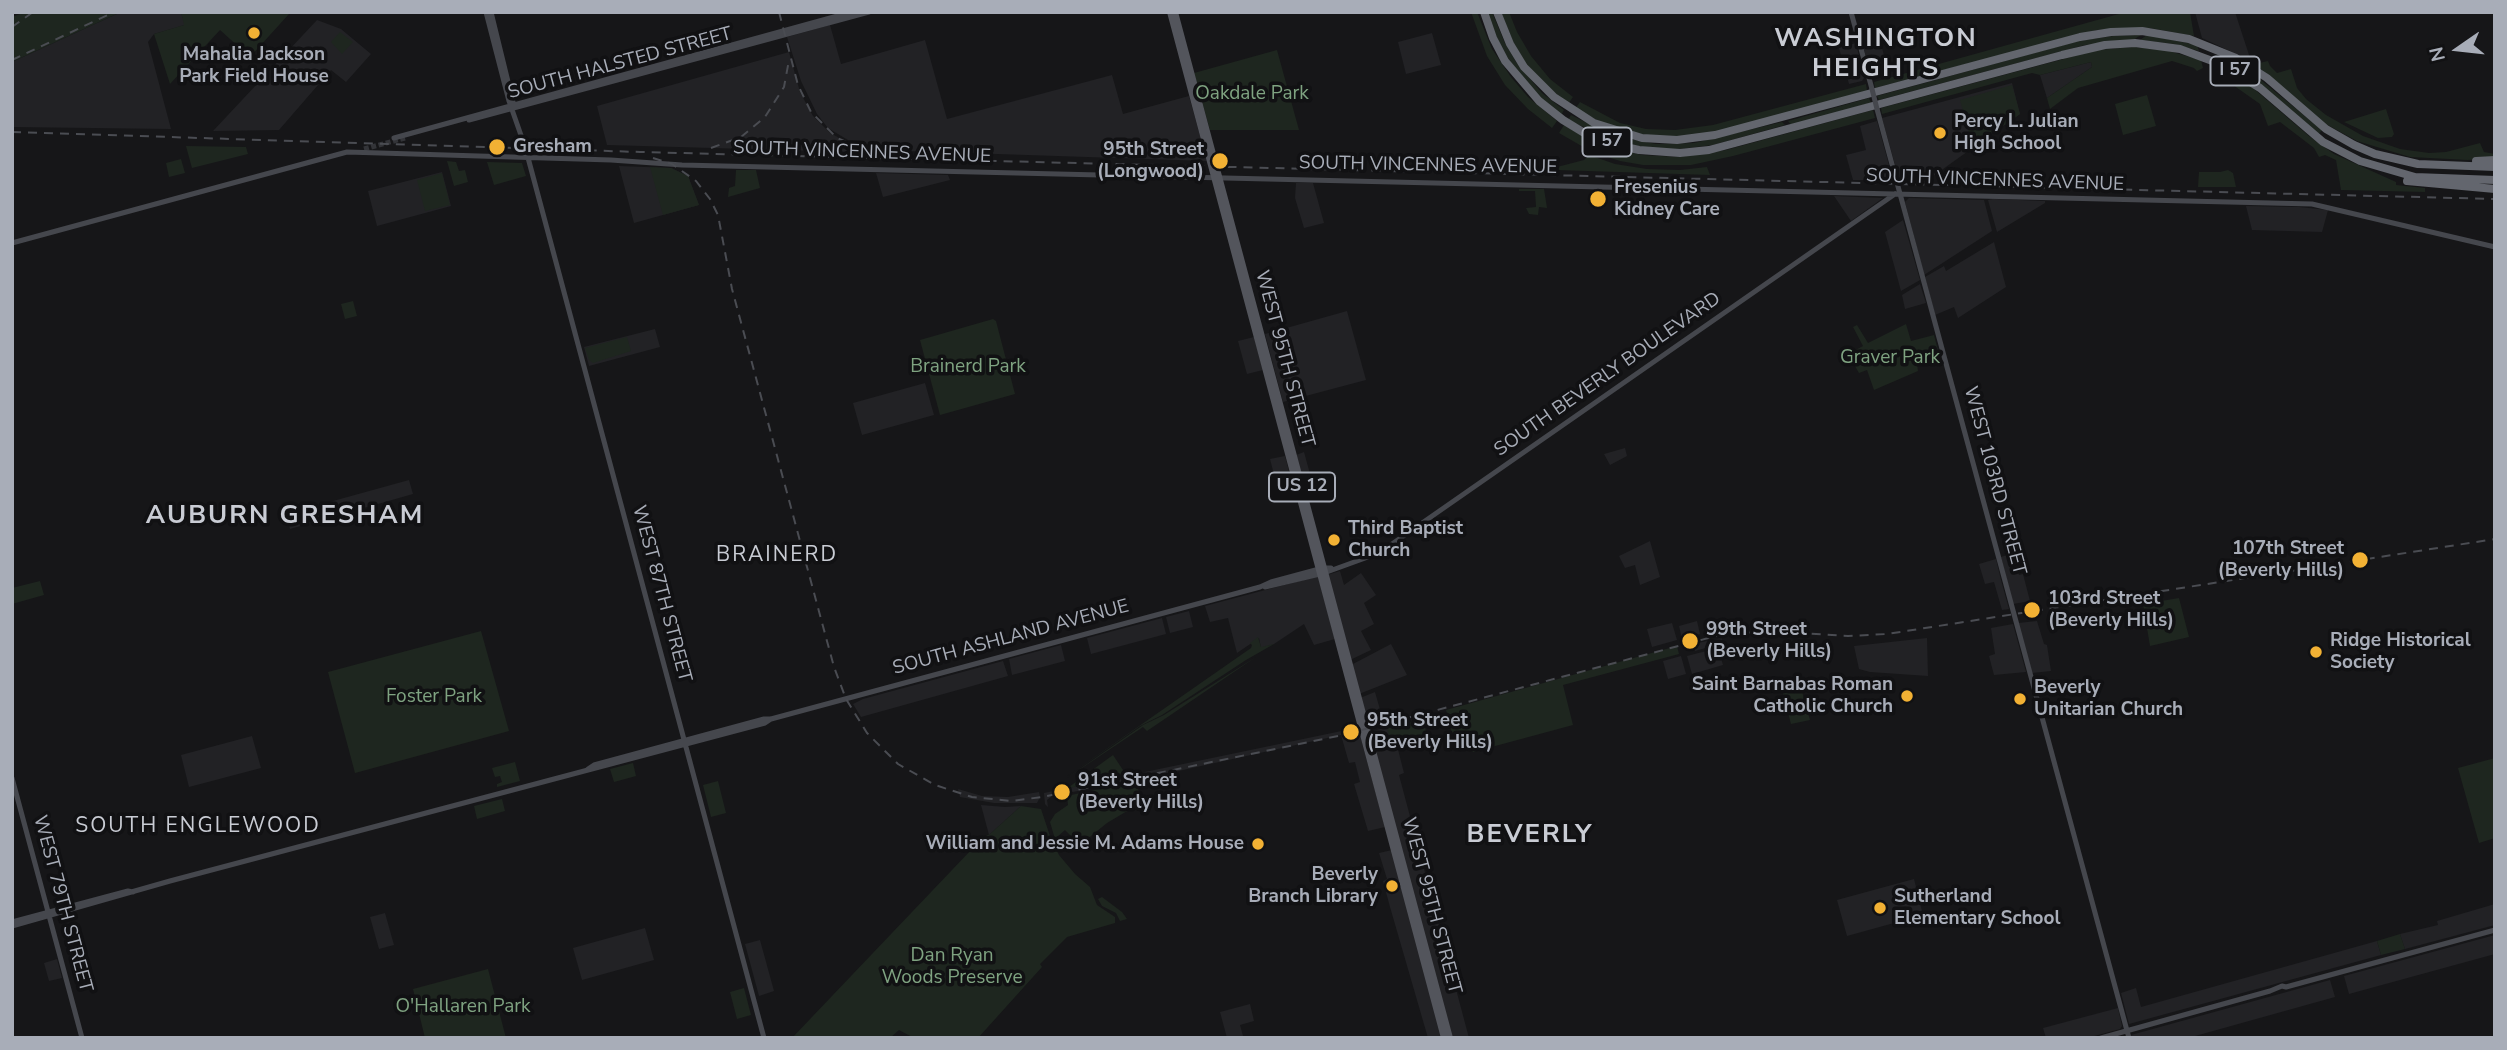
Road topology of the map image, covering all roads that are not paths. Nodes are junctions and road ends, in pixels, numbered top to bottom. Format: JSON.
{"nodes":[{"id":1,"x":486,"y":12,"type":"edge"},
{"id":2,"x":491,"y":12,"type":"edge"},
{"id":3,"x":852,"y":12,"type":"edge"},
{"id":4,"x":869,"y":12,"type":"edge"},
{"id":5,"x":1172,"y":12,"type":"edge"},
{"id":6,"x":1481,"y":12,"type":"edge"},
{"id":7,"x":1497,"y":12,"type":"edge"},
{"id":8,"x":1851,"y":12,"type":"edge"},
{"id":9,"x":513,"y":106,"type":"junction"},
{"id":10,"x":394,"y":138,"type":"dead end"},
{"id":11,"x":522,"y":141,"type":"tunnel mouth"},
{"id":12,"x":2375,"y":154,"type":"junction"},
{"id":13,"x":526,"y":155,"type":"junction"},
{"id":14,"x":2495,"y":160,"type":"edge"},
{"id":15,"x":2495,"y":167,"type":"edge"},
{"id":16,"x":2382,"y":169,"type":"junction"},
{"id":17,"x":1216,"y":177,"type":"junction"},
{"id":18,"x":2495,"y":180,"type":"edge"},
{"id":19,"x":2495,"y":189,"type":"edge"},
{"id":20,"x":1898,"y":194,"type":"junction"},
{"id":21,"x":12,"y":243,"type":"edge"},
{"id":22,"x":2495,"y":247,"type":"edge"},
{"id":23,"x":1323,"y":570,"type":"junction"},
{"id":24,"x":685,"y":743,"type":"junction"},
{"id":25,"x":12,"y":778,"type":"edge"},
{"id":26,"x":49,"y":914,"type":"junction"},
{"id":27,"x":12,"y":924,"type":"edge"},
{"id":28,"x":2495,"y":930,"type":"edge"},
{"id":29,"x":2127,"y":1031,"type":"junction"},
{"id":30,"x":82,"y":1038,"type":"edge"},
{"id":31,"x":764,"y":1038,"type":"edge"},
{"id":32,"x":1444,"y":1038,"type":"edge"},
{"id":33,"x":1450,"y":1038,"type":"edge"},
{"id":34,"x":2101,"y":1038,"type":"edge"},
{"id":35,"x":2129,"y":1038,"type":"edge"}],
"edges":[{"from":1,"to":9,"type":"main road"},
{"from":2,"to":9,"type":"main road"},
{"from":3,"to":9,"type":"main road","name":"SOUTH HALSTED STREET"},
{"from":4,"to":9,"type":"main road","name":"SOUTH HALSTED STREET"},
{"from":5,"to":17,"type":"main road","name":"WEST 95TH STREET","number":"US 12"},
{"from":6,"to":16,"type":"highway","number":"I 57"},
{"from":7,"to":12,"type":"highway","number":"I 57"},
{"from":8,"to":20,"type":"main road","name":"WEST 103RD STREET","bridge":true},
{"from":9,"to":10,"type":"main road","name":"SOUTH HALSTED STREET"},
{"from":9,"to":11,"type":"main road"},
{"from":12,"to":14,"type":"highway"},
{"from":12,"to":15,"type":"highway","number":"I 57"},
{"from":13,"to":17,"type":"main road","name":"SOUTH VINCENNES AVENUE"},
{"from":13,"to":21,"type":"main road","name":"SOUTH VINCENNES AVENUE"},
{"from":13,"to":24,"type":"main road","name":"WEST 87TH STREET"},
{"from":16,"to":18,"type":"highway","number":"I 57"},
{"from":16,"to":19,"type":"highway"},
{"from":17,"to":20,"type":"main road","name":"SOUTH VINCENNES AVENUE"},
{"from":17,"to":23,"type":"main road","name":"WEST 95TH STREET","number":"US 12"},
{"from":20,"to":22,"type":"main road","name":"SOUTH VINCENNES AVENUE"},
{"from":20,"to":23,"type":"main road","name":"SOUTH BEVERLY BOULEVARD"},
{"from":20,"to":29,"type":"main road","name":"WEST 103RD STREET"},
{"from":23,"to":24,"type":"main road","name":"SOUTH ASHLAND AVENUE"},
{"from":23,"to":32,"type":"main road","name":"WEST 95TH STREET","number":"US 12"},
{"from":23,"to":33,"type":"main road","name":"WEST 95TH STREET","number":"US 12"},
{"from":24,"to":26,"type":"main road","name":"SOUTH ASHLAND AVENUE"},
{"from":24,"to":31,"type":"main road","name":"WEST 87TH STREET"},
{"from":25,"to":26,"type":"main road","name":"WEST 79TH STREET"},
{"from":26,"to":27,"type":"main road","name":"SOUTH ASHLAND AVENUE"},
{"from":26,"to":30,"type":"main road","name":"WEST 79TH STREET"},
{"from":28,"to":29,"type":"main road"},
{"from":29,"to":34,"type":"main road"},
{"from":29,"to":35,"type":"main road","name":"WEST 103RD STREET"}]}
